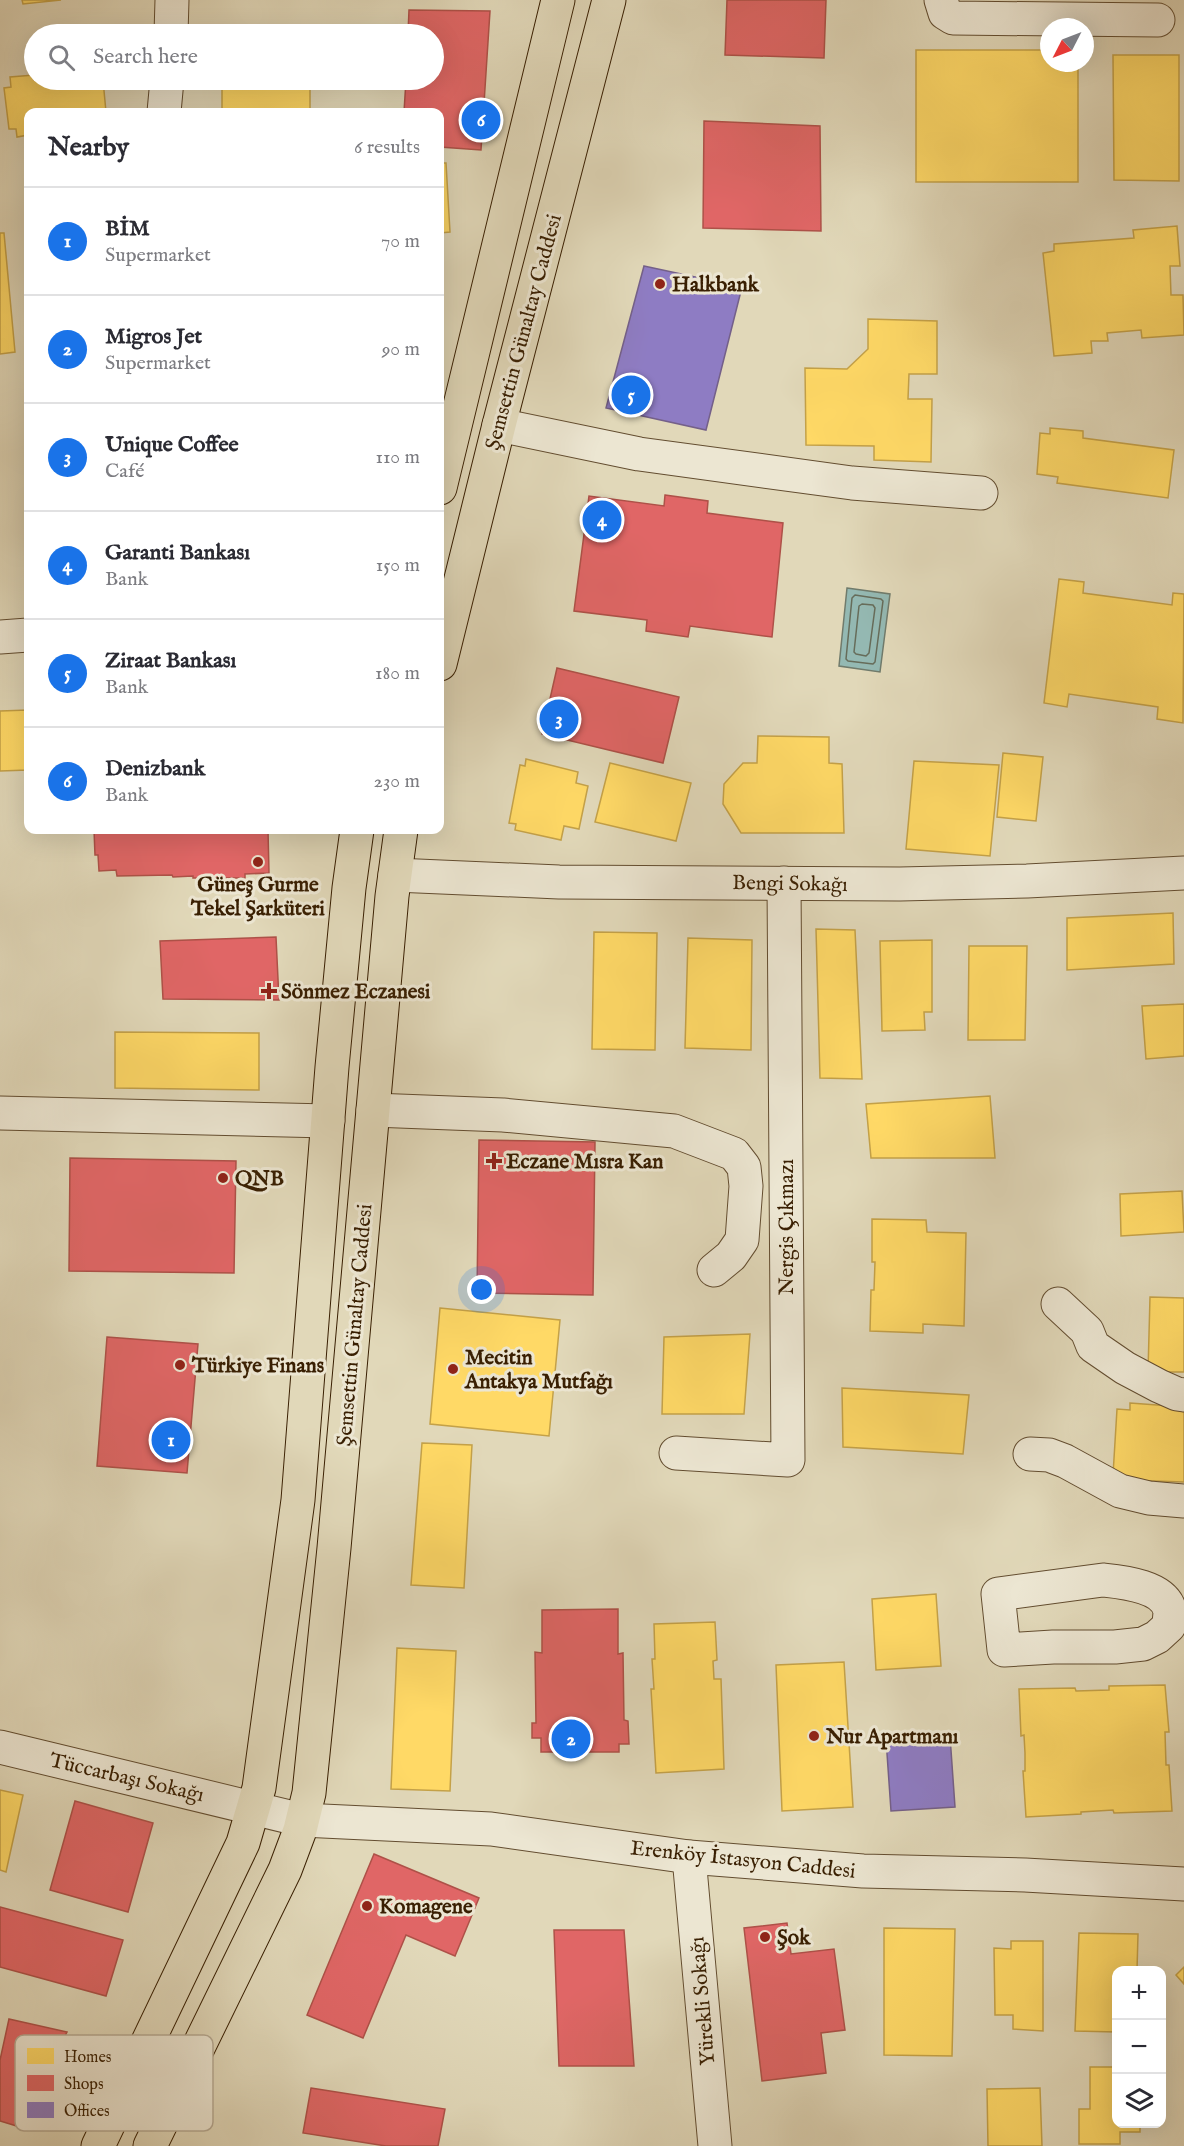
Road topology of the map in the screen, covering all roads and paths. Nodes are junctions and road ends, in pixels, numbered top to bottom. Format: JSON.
{"nodes":[{"id":1,"x":172,"y":0,"type":"edge"},
{"id":2,"x":558,"y":0,"type":"edge"},
{"id":3,"x":609,"y":0,"type":"edge"},
{"id":4,"x":941,"y":0,"type":"edge"},
{"id":5,"x":1158,"y":20,"type":"dead end"},
{"id":6,"x":171,"y":24,"type":"edge"},
{"id":7,"x":166,"y":90,"type":"edge"},
{"id":8,"x":164,"y":108,"type":"edge"},
{"id":9,"x":498,"y":424,"type":"junction"},
{"id":10,"x":444,"y":471,"type":"edge"},
{"id":11,"x":981,"y":494,"type":"dead end"},
{"id":12,"x":24,"y":634,"type":"edge"},
{"id":13,"x":0,"y":637,"type":"edge"},
{"id":14,"x":444,"y":647,"type":"edge"},
{"id":15,"x":356,"y":834,"type":"edge"},
{"id":16,"x":400,"y":834,"type":"edge"},
{"id":17,"x":1184,"y":873,"type":"edge"},
{"id":18,"x":395,"y":875,"type":"junction"},
{"id":19,"x":784,"y":883,"type":"junction"},
{"id":20,"x":373,"y":1110,"type":"junction"},
{"id":21,"x":0,"y":1113,"type":"edge"},
{"id":22,"x":328,"y":1121,"type":"junction"},
{"id":23,"x":714,"y":1270,"type":"dead end"},
{"id":24,"x":1058,"y":1304,"type":"dead end"},
{"id":25,"x":1184,"y":1395,"type":"edge"},
{"id":26,"x":676,"y":1453,"type":"dead end"},
{"id":27,"x":1030,"y":1454,"type":"dead end"},
{"id":28,"x":1184,"y":1502,"type":"edge"},
{"id":29,"x":998,"y":1594,"type":"joint"},
{"id":30,"x":0,"y":1747,"type":"edge"},
{"id":31,"x":255,"y":1807,"type":"junction"},
{"id":32,"x":302,"y":1820,"type":"junction"},
{"id":33,"x":689,"y":1857,"type":"junction"},
{"id":34,"x":1184,"y":1884,"type":"edge"},
{"id":35,"x":151,"y":2035,"type":"edge"},
{"id":36,"x":204,"y":2035,"type":"edge"},
{"id":37,"x":105,"y":2131,"type":"edge"},
{"id":38,"x":157,"y":2131,"type":"edge"},
{"id":39,"x":98,"y":2146,"type":"edge"},
{"id":40,"x":150,"y":2146,"type":"edge"},
{"id":41,"x":715,"y":2146,"type":"edge"}],
"edges":[{"from":1,"to":6,"type":"street"},
{"from":2,"to":10,"type":"main road","name":"Şemsettin Günaltay Caddesi"},
{"from":3,"to":9,"type":"main road","name":"Şemsettin Günaltay Caddesi"},
{"from":4,"to":5,"type":"street"},
{"from":7,"to":8,"type":"street"},
{"from":9,"to":11,"type":"street"},
{"from":9,"to":14,"type":"main road","name":"Şemsettin Günaltay Caddesi"},
{"from":12,"to":13,"type":"street"},
{"from":15,"to":22,"type":"main road","name":"Şemsettin Günaltay Caddesi"},
{"from":16,"to":18,"type":"main road","name":"Şemsettin Günaltay Caddesi"},
{"from":17,"to":19,"type":"street","name":"Bengi Sokağı"},
{"from":18,"to":19,"type":"street","name":"Bengi Sokağı"},
{"from":18,"to":20,"type":"main road","name":"Şemsettin Günaltay Caddesi"},
{"from":19,"to":26,"type":"street","name":"Nergis Çıkmazı"},
{"from":20,"to":23,"type":"street"},
{"from":20,"to":32,"type":"main road","name":"Şemsettin Günaltay Caddesi"},
{"from":21,"to":22,"type":"street"},
{"from":22,"to":31,"type":"main road","name":"Şemsettin Günaltay Caddesi"},
{"from":24,"to":25,"type":"street"},
{"from":27,"to":28,"type":"street"},
{"from":29,"to":29,"type":"street"},
{"from":30,"to":31,"type":"street","name":"Tüccarbaşı Sokağı"},
{"from":31,"to":32,"type":"street"},
{"from":31,"to":35,"type":"main road","name":"Şemsettin Günaltay Caddesi"},
{"from":32,"to":33,"type":"street","name":"Erenköy İstasyon Caddesi"},
{"from":32,"to":36,"type":"main road","name":"Şemsettin Günaltay Caddesi"},
{"from":33,"to":34,"type":"street","name":"Erenköy İstasyon Caddesi"},
{"from":33,"to":41,"type":"street","name":"Yürekli Sokağı"},
{"from":37,"to":39,"type":"main road","name":"Şemsettin Günaltay Caddesi"},
{"from":38,"to":40,"type":"main road","name":"Şemsettin Günaltay Caddesi"}]}
